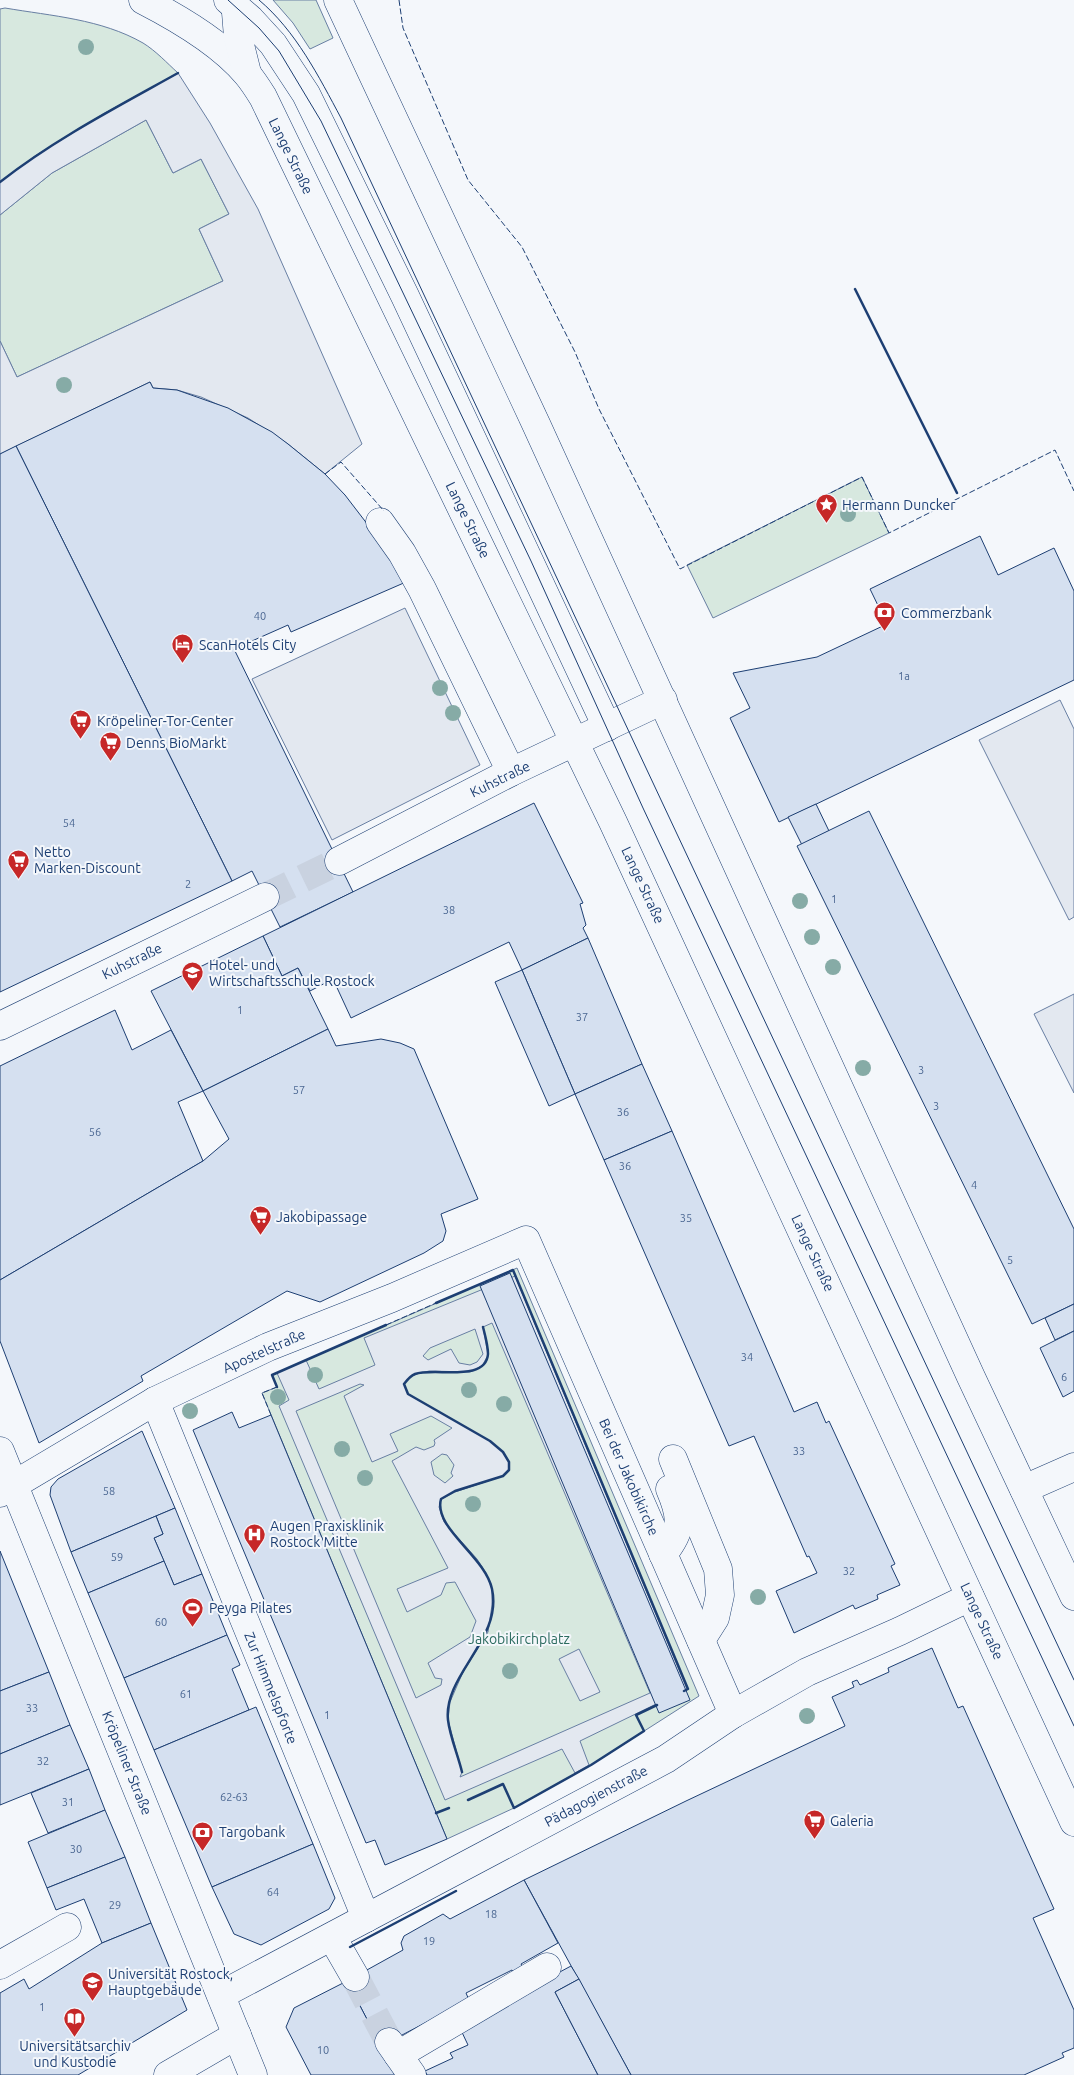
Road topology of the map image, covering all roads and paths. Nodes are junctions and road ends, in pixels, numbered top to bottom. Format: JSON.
{"nodes":[{"id":1,"x":143,"y":0,"type":"edge"},
{"id":2,"x":338,"y":0,"type":"edge"},
{"id":3,"x":232,"y":2,"type":"edge"},
{"id":4,"x":247,"y":74,"type":"junction"},
{"id":5,"x":380,"y":522,"type":"dead end"},
{"id":6,"x":663,"y":700,"type":"junction"},
{"id":7,"x":608,"y":727,"type":"junction"},
{"id":8,"x":575,"y":742,"type":"junction"},
{"id":9,"x":511,"y":772,"type":"junction"},
{"id":10,"x":338,"y":861,"type":"tunnel mouth"},
{"id":11,"x":265,"y":897,"type":"tunnel mouth"},
{"id":12,"x":0,"y":1026,"type":"edge"},
{"id":13,"x":526,"y":1240,"type":"joint"},
{"id":14,"x":155,"y":1401,"type":"junction"},
{"id":15,"x":0,"y":1450,"type":"edge"},
{"id":16,"x":1074,"y":1467,"type":"edge"},
{"id":17,"x":7,"y":1488,"type":"edge"},
{"id":18,"x":1024,"y":1489,"type":"junction"},
{"id":19,"x":663,"y":1554,"type":"junction"},
{"id":20,"x":1074,"y":1596,"type":"edge"},
{"id":21,"x":970,"y":1597,"type":"junction"},
{"id":22,"x":701,"y":1640,"type":"junction"},
{"id":23,"x":733,"y":1714,"type":"junction"},
{"id":24,"x":1074,"y":1822,"type":"edge"},
{"id":25,"x":366,"y":1918,"type":"junction"},
{"id":26,"x":67,"y":1927,"type":"dead end"},
{"id":27,"x":324,"y":1941,"type":"junction"},
{"id":28,"x":0,"y":1965,"type":"edge"},
{"id":29,"x":547,"y":1967,"type":"dead end"},
{"id":30,"x":355,"y":1977,"type":"tunnel mouth"},
{"id":31,"x":221,"y":1995,"type":"junction"},
{"id":32,"x":237,"y":2035,"type":"junction"},
{"id":33,"x":400,"y":2057,"type":"edge"},
{"id":34,"x":168,"y":2075,"type":"edge"},
{"id":35,"x":253,"y":2075,"type":"edge"}],
"edges":[{"from":1,"to":4,"type":"street","name":"Lange Straße"},
{"from":2,"to":6,"type":"street"},
{"from":3,"to":4,"type":"street"},
{"from":3,"to":7,"type":"street"},
{"from":4,"to":8,"type":"street","name":"Lange Straße"},
{"from":5,"to":9,"type":"street"},
{"from":6,"to":7,"type":"street","name":"Kuhstraße"},
{"from":6,"to":18,"type":"street"},
{"from":7,"to":8,"type":"street","name":"Kuhstraße"},
{"from":8,"to":9,"type":"street","name":"Kuhstraße"},
{"from":8,"to":21,"type":"street","name":"Lange Straße"},
{"from":9,"to":10,"type":"street","name":"Kuhstraße"},
{"from":11,"to":12,"type":"street","name":"Kuhstraße"},
{"from":13,"to":14,"type":"street","name":"Apostelstraße"},
{"from":13,"to":19,"type":"street","name":"Bei der Jakobikirche"},
{"from":14,"to":17,"type":"street","name":"Apostelstraße"},
{"from":14,"to":25,"type":"street","name":"Zur Himmelspforte"},
{"from":15,"to":17,"type":"street","name":"Kröpeliner Straße"},
{"from":16,"to":18,"type":"street"},
{"from":17,"to":31,"type":"street","name":"Kröpeliner Straße"},
{"from":18,"to":20,"type":"street"},
{"from":19,"to":22,"type":"street","name":"Bei der Jakobikirche"},
{"from":19,"to":22,"type":"street"},
{"from":21,"to":23,"type":"street","name":"Pädagogienstraße"},
{"from":21,"to":24,"type":"street","name":"Lange Straße"},
{"from":22,"to":23,"type":"street","name":"Bei der Jakobikirche"},
{"from":23,"to":25,"type":"street","name":"Pädagogienstraße"},
{"from":25,"to":27,"type":"street","name":"Pädagogienstraße"},
{"from":26,"to":28,"type":"street"},
{"from":27,"to":30,"type":"street"},
{"from":27,"to":31,"type":"street","name":"Pädagogienstraße"},
{"from":29,"to":33,"type":"street"},
{"from":31,"to":32,"type":"street","name":"Kröpeliner Straße"},
{"from":32,"to":34,"type":"street"},
{"from":32,"to":35,"type":"street","name":"Kröpeliner Straße"}]}
